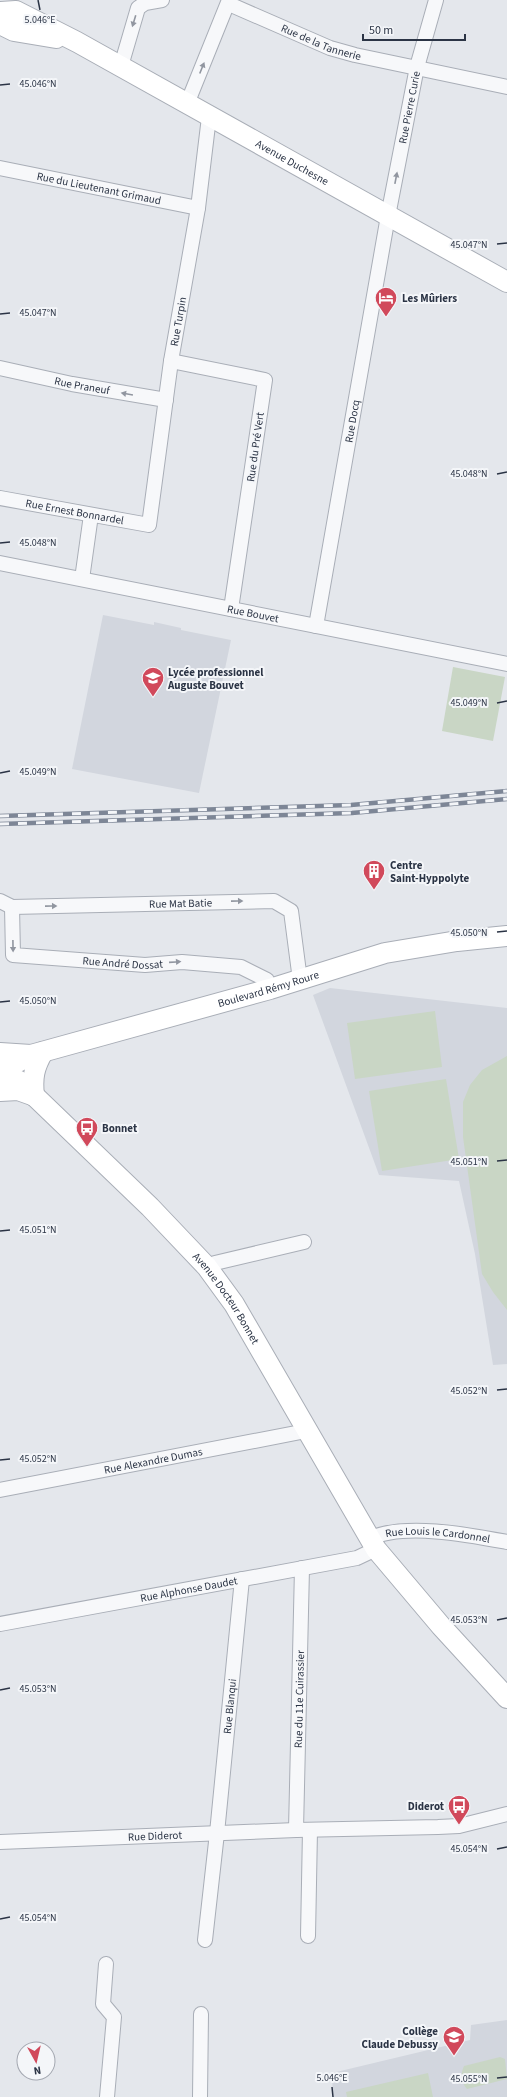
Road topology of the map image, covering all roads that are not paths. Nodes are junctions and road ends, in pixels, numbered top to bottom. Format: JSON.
{"nodes":[{"id":1,"x":162,"y":0,"type":"edge"},
{"id":2,"x":436,"y":0,"type":"edge"},
{"id":3,"x":229,"y":2,"type":"edge"},
{"id":4,"x":0,"y":12,"type":"edge"},
{"id":5,"x":0,"y":24,"type":"edge"},
{"id":6,"x":77,"y":42,"type":"junction"},
{"id":7,"x":121,"y":66,"type":"junction"},
{"id":8,"x":417,"y":67,"type":"junction"},
{"id":9,"x":507,"y":87,"type":"edge"},
{"id":10,"x":187,"y":104,"type":"junction"},
{"id":11,"x":209,"y":117,"type":"junction"},
{"id":12,"x":0,"y":168,"type":"edge"},
{"id":13,"x":198,"y":208,"type":"junction"},
{"id":14,"x":388,"y":216,"type":"junction"},
{"id":15,"x":507,"y":282,"type":"edge"},
{"id":16,"x":171,"y":361,"type":"junction"},
{"id":17,"x":0,"y":368,"type":"edge"},
{"id":18,"x":166,"y":400,"type":"junction"},
{"id":19,"x":0,"y":498,"type":"edge"},
{"id":20,"x":91,"y":515,"type":"junction"},
{"id":21,"x":149,"y":525,"type":"joint"},
{"id":22,"x":0,"y":563,"type":"edge"},
{"id":23,"x":82,"y":579,"type":"junction"},
{"id":24,"x":231,"y":609,"type":"junction"},
{"id":25,"x":316,"y":626,"type":"junction"},
{"id":26,"x":507,"y":664,"type":"edge"},
{"id":27,"x":6,"y":904,"type":"edge"},
{"id":28,"x":507,"y":936,"type":"edge"},
{"id":29,"x":300,"y":980,"type":"junction"},
{"id":30,"x":270,"y":989,"type":"junction"},
{"id":31,"x":37,"y":1054,"type":"junction"},
{"id":32,"x":1,"y":1072,"type":"edge"},
{"id":33,"x":34,"y":1096,"type":"junction"},
{"id":34,"x":304,"y":1242,"type":"dead end"},
{"id":35,"x":207,"y":1267,"type":"junction"},
{"id":36,"x":306,"y":1431,"type":"junction"},
{"id":37,"x":0,"y":1490,"type":"edge"},
{"id":38,"x":507,"y":1542,"type":"edge"},
{"id":39,"x":372,"y":1544,"type":"junction"},
{"id":40,"x":302,"y":1568,"type":"junction"},
{"id":41,"x":242,"y":1579,"type":"junction"},
{"id":42,"x":0,"y":1624,"type":"edge"},
{"id":43,"x":507,"y":1698,"type":"edge"},
{"id":44,"x":507,"y":1814,"type":"edge"},
{"id":45,"x":296,"y":1830,"type":"junction"},
{"id":46,"x":310,"y":1830,"type":"junction"},
{"id":47,"x":217,"y":1833,"type":"junction"},
{"id":48,"x":0,"y":1842,"type":"edge"},
{"id":49,"x":308,"y":1936,"type":"dead end"},
{"id":50,"x":204,"y":1940,"type":"dead end"},
{"id":51,"x":106,"y":1964,"type":"dead end"},
{"id":52,"x":200,"y":2014,"type":"dead end"},
{"id":53,"x":107,"y":2097,"type":"edge"},
{"id":54,"x":200,"y":2097,"type":"edge"}],
"edges":[{"from":1,"to":7,"type":"street","one_way":true},
{"from":2,"to":8,"type":"street","name":"Rue Pierre Curie"},
{"from":3,"to":8,"type":"street","name":"Rue de la Tannerie"},
{"from":10,"to":3,"type":"street","name":"Rue de la Tannerie","one_way":true},
{"from":4,"to":6,"type":"main road","name":"Avenue Duchesne"},
{"from":5,"to":6,"type":"main road","name":"Avenue Duchesne"},
{"from":6,"to":7,"type":"main road","name":"Avenue Duchesne"},
{"from":7,"to":10,"type":"main road","name":"Avenue Duchesne"},
{"from":8,"to":9,"type":"street","name":"Rue de la Tannerie"},
{"from":14,"to":8,"type":"street","name":"Rue Pierre Curie","one_way":true},
{"from":10,"to":11,"type":"main road","name":"Avenue Duchesne"},
{"from":11,"to":13,"type":"street","name":"Rue Turpin"},
{"from":11,"to":14,"type":"main road","name":"Avenue Duchesne"},
{"from":12,"to":13,"type":"street","name":"Rue du Lieutenant Grimaud"},
{"from":13,"to":16,"type":"street","name":"Rue Turpin"},
{"from":14,"to":15,"type":"main road","name":"Avenue Duchesne"},
{"from":14,"to":25,"type":"street","name":"Rue Docq"},
{"from":16,"to":18,"type":"street","name":"Rue Turpin"},
{"from":16,"to":24,"type":"street","name":"Rue du Pré Vert"},
{"from":18,"to":17,"type":"street","name":"Rue Praneuf","one_way":true},
{"from":18,"to":21,"type":"street","name":"Rue Turpin"},
{"from":19,"to":20,"type":"street","name":"Rue Ernest Bonnardel"},
{"from":20,"to":21,"type":"street","name":"Rue Ernest Bonnardel"},
{"from":20,"to":23,"type":"street"},
{"from":22,"to":23,"type":"street","name":"Rue Bouvet"},
{"from":23,"to":24,"type":"street","name":"Rue Bouvet"},
{"from":24,"to":25,"type":"street","name":"Rue Bouvet"},
{"from":25,"to":26,"type":"street","name":"Rue Bouvet"},
{"from":27,"to":29,"type":"street","name":"Rue Mat Batie","one_way":true},
{"from":27,"to":30,"type":"street","name":"Rue André Dossat","one_way":true},
{"from":28,"to":29,"type":"main road","name":"Boulevard Rémy Roure"},
{"from":29,"to":30,"type":"main road","name":"Boulevard Rémy Roure"},
{"from":30,"to":31,"type":"main road","name":"Boulevard Rémy Roure"},
{"from":31,"to":32,"type":"main road","name":"Boulevard Rémy Roure"},
{"from":31,"to":33,"type":"main road"},
{"from":32,"to":33,"type":"main road","name":"Avenue Docteur Bonnet"},
{"from":33,"to":35,"type":"main road","name":"Avenue Docteur Bonnet"},
{"from":34,"to":35,"type":"street"},
{"from":35,"to":36,"type":"main road","name":"Avenue Docteur Bonnet"},
{"from":36,"to":37,"type":"street","name":"Rue Alexandre Dumas"},
{"from":36,"to":39,"type":"main road","name":"Avenue Docteur Bonnet"},
{"from":38,"to":39,"type":"street","name":"Rue Louis le Cardonnel"},
{"from":39,"to":40,"type":"street","name":"Rue Alphonse Daudet"},
{"from":39,"to":43,"type":"main road","name":"Avenue Docteur Bonnet"},
{"from":40,"to":41,"type":"street","name":"Rue Alphonse Daudet"},
{"from":40,"to":45,"type":"street","name":"Rue du 11e Cuirassier"},
{"from":41,"to":42,"type":"street","name":"Rue Alphonse Daudet"},
{"from":41,"to":47,"type":"street","name":"Rue Blanqui"},
{"from":44,"to":46,"type":"street","name":"Rue Diderot"},
{"from":45,"to":46,"type":"street","name":"Rue Diderot"},
{"from":45,"to":47,"type":"street","name":"Rue Diderot"},
{"from":46,"to":49,"type":"street"},
{"from":47,"to":48,"type":"street","name":"Rue Diderot"},
{"from":47,"to":50,"type":"street","name":"Rue Blanqui"},
{"from":51,"to":53,"type":"street"},
{"from":52,"to":54,"type":"street"}]}
